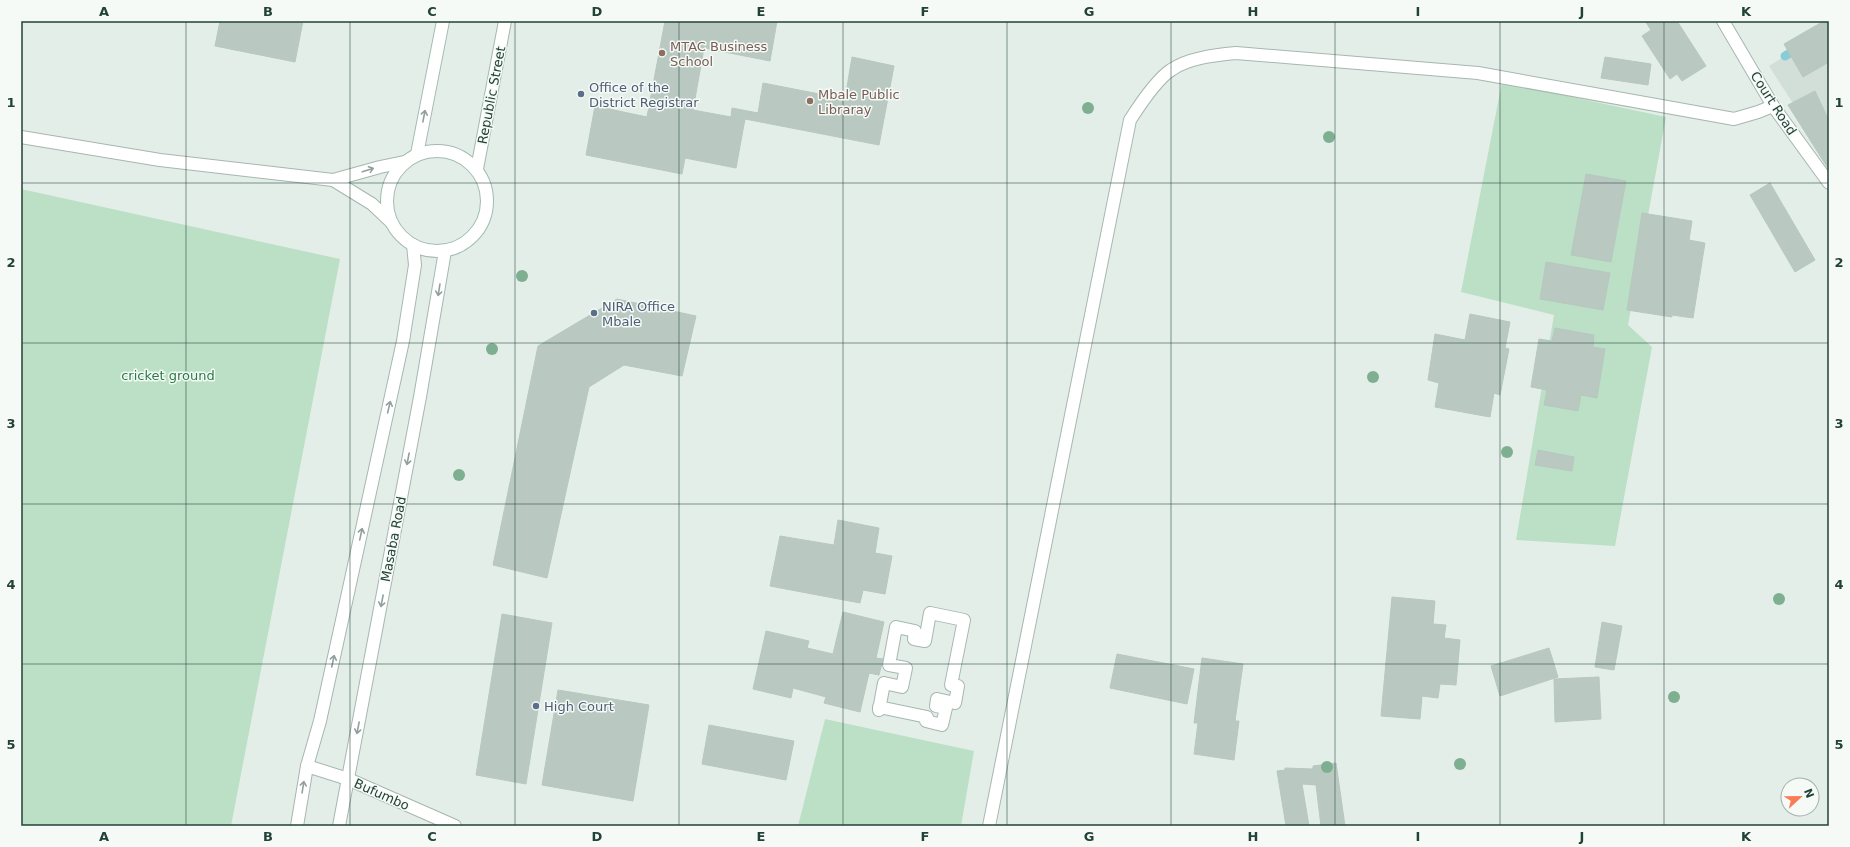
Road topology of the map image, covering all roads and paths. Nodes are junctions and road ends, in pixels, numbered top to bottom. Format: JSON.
{"nodes":[{"id":1,"x":443,"y":21,"type":"edge"},
{"id":2,"x":505,"y":21,"type":"edge"},
{"id":3,"x":1723,"y":21,"type":"edge"},
{"id":4,"x":1773,"y":106,"type":"junction"},
{"id":5,"x":21,"y":137,"type":"edge"},
{"id":6,"x":417,"y":154,"type":"junction"},
{"id":7,"x":404,"y":162,"type":"junction"},
{"id":8,"x":477,"y":169,"type":"junction"},
{"id":9,"x":333,"y":180,"type":"junction"},
{"id":10,"x":1829,"y":183,"type":"edge"},
{"id":11,"x":391,"y":222,"type":"junction"},
{"id":12,"x":413,"y":245,"type":"junction"},
{"id":13,"x":445,"y":251,"type":"junction"},
{"id":14,"x":879,"y":710,"type":"joint"},
{"id":15,"x":307,"y":766,"type":"junction"},
{"id":16,"x":348,"y":779,"type":"junction"},
{"id":17,"x":297,"y":826,"type":"edge"},
{"id":18,"x":338,"y":826,"type":"edge"},
{"id":19,"x":455,"y":826,"type":"edge"},
{"id":20,"x":989,"y":826,"type":"edge"}],
"edges":[{"from":6,"to":1,"type":"street","one_way":true},
{"from":2,"to":8,"type":"street","name":"Republic Street"},
{"from":3,"to":4,"type":"street","name":"Court Road"},
{"from":4,"to":10,"type":"street","name":"Court Road"},
{"from":4,"to":20,"type":"street"},
{"from":5,"to":9,"type":"street"},
{"from":6,"to":7,"type":"street"},
{"from":6,"to":8,"type":"street"},
{"from":9,"to":7,"type":"street","one_way":true},
{"from":7,"to":11,"type":"street"},
{"from":8,"to":13,"type":"street"},
{"from":9,"to":11,"type":"street"},
{"from":11,"to":12,"type":"street"},
{"from":12,"to":13,"type":"street"},
{"from":15,"to":12,"type":"street","one_way":true},
{"from":13,"to":16,"type":"street","name":"Masaba Road","one_way":true},
{"from":14,"to":14,"type":"street"},
{"from":15,"to":16,"type":"street","name":"Bufumbo"},
{"from":17,"to":15,"type":"street","one_way":true},
{"from":16,"to":18,"type":"street","name":"Masaba Road"},
{"from":16,"to":19,"type":"street","name":"Bufumbo"}]}
